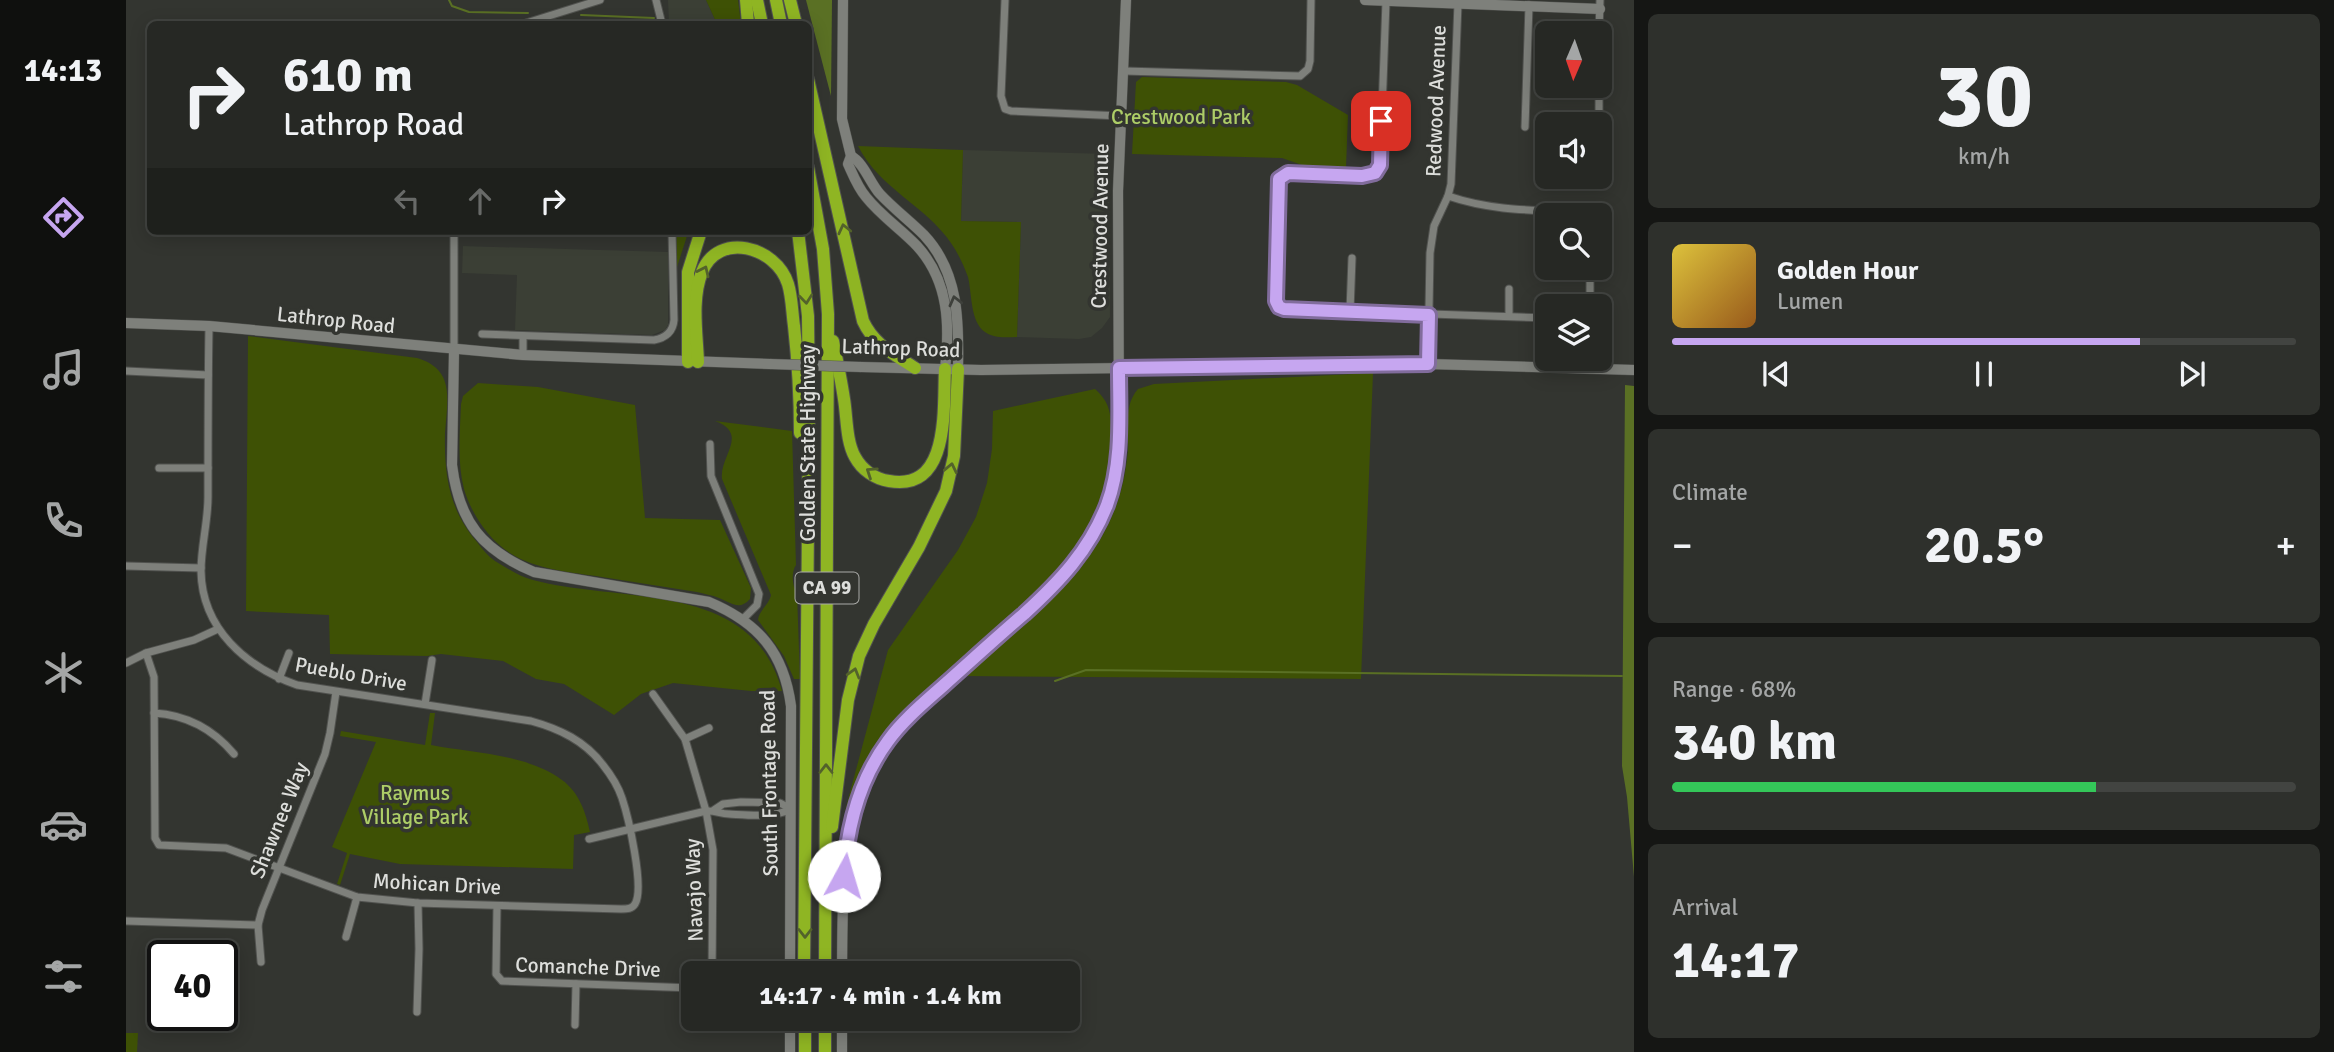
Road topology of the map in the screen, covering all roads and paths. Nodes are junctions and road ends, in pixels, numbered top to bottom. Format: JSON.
{"nodes":[{"id":1,"x":600,"y":0,"type":"edge"},
{"id":2,"x":656,"y":0,"type":"edge"},
{"id":3,"x":746,"y":0,"type":"edge"},
{"id":4,"x":757,"y":0,"type":"edge"},
{"id":5,"x":776,"y":0,"type":"edge"},
{"id":6,"x":790,"y":0,"type":"edge"},
{"id":7,"x":843,"y":0,"type":"edge"},
{"id":8,"x":1005,"y":0,"type":"edge"},
{"id":9,"x":1126,"y":0,"type":"edge"},
{"id":10,"x":1311,"y":0,"type":"edge"},
{"id":11,"x":1365,"y":0,"type":"edge"},
{"id":12,"x":1386,"y":1,"type":"edge"},
{"id":13,"x":1422,"y":1,"type":"edge"},
{"id":14,"x":1458,"y":4,"type":"junction"},
{"id":15,"x":1529,"y":5,"type":"junction"},
{"id":16,"x":1600,"y":5,"type":"edge"},
{"id":17,"x":533,"y":21,"type":"edge"},
{"id":18,"x":661,"y":21,"type":"edge"},
{"id":19,"x":748,"y":21,"type":"edge"},
{"id":20,"x":761,"y":21,"type":"edge"},
{"id":21,"x":780,"y":21,"type":"edge"},
{"id":22,"x":795,"y":21,"type":"edge"},
{"id":23,"x":1124,"y":71,"type":"junction"},
{"id":24,"x":812,"y":97,"type":"edge"},
{"id":25,"x":1121,"y":116,"type":"junction"},
{"id":26,"x":1525,"y":127,"type":"dead end"},
{"id":27,"x":812,"y":189,"type":"edge"},
{"id":28,"x":1448,"y":196,"type":"junction"},
{"id":29,"x":1535,"y":210,"type":"edge"},
{"id":30,"x":454,"y":235,"type":"edge"},
{"id":31,"x":672,"y":235,"type":"edge"},
{"id":32,"x":700,"y":235,"type":"edge"},
{"id":33,"x":798,"y":235,"type":"edge"},
{"id":34,"x":1352,"y":258,"type":"dead end"},
{"id":35,"x":1509,"y":289,"type":"dead end"},
{"id":36,"x":1350,"y":311,"type":"junction"},
{"id":37,"x":828,"y":314,"type":"junction"},
{"id":38,"x":1429,"y":315,"type":"junction"},
{"id":39,"x":1509,"y":316,"type":"junction"},
{"id":40,"x":1535,"y":317,"type":"edge"},
{"id":41,"x":126,"y":323,"type":"edge"},
{"id":42,"x":209,"y":326,"type":"junction"},
{"id":43,"x":482,"y":334,"type":"dead end"},
{"id":44,"x":523,"y":336,"type":"junction"},
{"id":45,"x":454,"y":351,"type":"junction"},
{"id":46,"x":523,"y":355,"type":"junction"},
{"id":47,"x":693,"y":362,"type":"junction"},
{"id":48,"x":1428,"y":364,"type":"junction"},
{"id":49,"x":915,"y":368,"type":"junction"},
{"id":50,"x":1119,"y":368,"type":"junction"},
{"id":51,"x":951,"y":369,"type":"junction"},
{"id":52,"x":1634,"y":370,"type":"edge"},
{"id":53,"x":126,"y":371,"type":"edge"},
{"id":54,"x":208,"y":375,"type":"junction"},
{"id":55,"x":710,"y":444,"type":"dead end"},
{"id":56,"x":159,"y":468,"type":"dead end"},
{"id":57,"x":208,"y":468,"type":"junction"},
{"id":58,"x":126,"y":565,"type":"edge"},
{"id":59,"x":201,"y":568,"type":"junction"},
{"id":60,"x":743,"y":619,"type":"junction"},
{"id":61,"x":218,"y":629,"type":"junction"},
{"id":62,"x":146,"y":653,"type":"junction"},
{"id":63,"x":289,"y":653,"type":"dead end"},
{"id":64,"x":432,"y":660,"type":"dead end"},
{"id":65,"x":126,"y":663,"type":"edge"},
{"id":66,"x":805,"y":669,"type":"junction"},
{"id":67,"x":279,"y":679,"type":"junction"},
{"id":68,"x":336,"y":692,"type":"junction"},
{"id":69,"x":653,"y":694,"type":"dead end"},
{"id":70,"x":425,"y":704,"type":"junction"},
{"id":71,"x":154,"y":713,"type":"junction"},
{"id":72,"x":709,"y":728,"type":"dead end"},
{"id":73,"x":685,"y":739,"type":"junction"},
{"id":74,"x":234,"y":754,"type":"dead end"},
{"id":75,"x":791,"y":809,"type":"junction"},
{"id":76,"x":710,"y":811,"type":"junction"},
{"id":77,"x":630,"y":829,"type":"junction"},
{"id":78,"x":589,"y":839,"type":"dead end"},
{"id":79,"x":826,"y":861,"type":"junction"},
{"id":80,"x":279,"y":868,"type":"junction"},
{"id":81,"x":357,"y":897,"type":"junction"},
{"id":82,"x":637,"y":901,"type":"joint"},
{"id":83,"x":418,"y":903,"type":"junction"},
{"id":84,"x":497,"y":906,"type":"junction"},
{"id":85,"x":126,"y":921,"type":"edge"},
{"id":86,"x":258,"y":925,"type":"junction"},
{"id":87,"x":346,"y":937,"type":"dead end"},
{"id":88,"x":712,"y":961,"type":"edge"},
{"id":89,"x":790,"y":961,"type":"edge"},
{"id":90,"x":804,"y":961,"type":"edge"},
{"id":91,"x":825,"y":961,"type":"edge"},
{"id":92,"x":842,"y":961,"type":"edge"},
{"id":93,"x":261,"y":962,"type":"dead end"},
{"id":94,"x":576,"y":984,"type":"junction"},
{"id":95,"x":681,"y":988,"type":"edge"},
{"id":96,"x":417,"y":1012,"type":"dead end"},
{"id":97,"x":575,"y":1025,"type":"dead end"},
{"id":98,"x":790,"y":1031,"type":"edge"},
{"id":99,"x":804,"y":1031,"type":"edge"},
{"id":100,"x":825,"y":1031,"type":"edge"},
{"id":101,"x":842,"y":1031,"type":"edge"},
{"id":102,"x":790,"y":1052,"type":"edge"},
{"id":103,"x":805,"y":1052,"type":"edge"},
{"id":104,"x":825,"y":1052,"type":"edge"},
{"id":105,"x":842,"y":1052,"type":"edge"}],
"edges":[{"from":1,"to":17,"type":"street"},
{"from":2,"to":18,"type":"street"},
{"from":3,"to":19,"type":"highway"},
{"from":4,"to":20,"type":"highway"},
{"from":5,"to":21,"type":"highway"},
{"from":6,"to":22,"type":"highway"},
{"from":7,"to":51,"type":"street"},
{"from":8,"to":25,"type":"street"},
{"from":9,"to":23,"type":"street","name":"Crestwood Avenue"},
{"from":10,"to":23,"type":"street"},
{"from":11,"to":12,"type":"street"},
{"from":12,"to":13,"type":"street"},
{"from":12,"to":36,"type":"street"},
{"from":13,"to":14,"type":"street"},
{"from":14,"to":15,"type":"street"},
{"from":14,"to":28,"type":"street","name":"Redwood Avenue"},
{"from":15,"to":16,"type":"street"},
{"from":15,"to":26,"type":"street"},
{"from":23,"to":25,"type":"street","name":"Crestwood Avenue"},
{"from":49,"to":24,"type":"highway","one_way":true},
{"from":25,"to":50,"type":"street","name":"Crestwood Avenue"},
{"from":27,"to":37,"type":"highway","name":"Golden State Highway","number":"CA 99"},
{"from":28,"to":29,"type":"street"},
{"from":28,"to":38,"type":"street","name":"Redwood Avenue"},
{"from":30,"to":45,"type":"street"},
{"from":31,"to":44,"type":"street"},
{"from":32,"to":47,"type":"highway"},
{"from":33,"to":66,"type":"highway","name":"Golden State Highway","number":"CA 99","one_way":true},
{"from":34,"to":36,"type":"street"},
{"from":35,"to":39,"type":"street"},
{"from":36,"to":38,"type":"street"},
{"from":51,"to":37,"type":"highway","one_way":true},
{"from":79,"to":37,"type":"highway","name":"Golden State Highway","number":"CA 99","one_way":true},
{"from":38,"to":39,"type":"street"},
{"from":38,"to":48,"type":"street","name":"Redwood Avenue"},
{"from":39,"to":40,"type":"street"},
{"from":41,"to":42,"type":"street","name":"Lathrop Road"},
{"from":42,"to":45,"type":"street","name":"Lathrop Road"},
{"from":42,"to":54,"type":"street","name":"Pueblo Drive"},
{"from":43,"to":44,"type":"street"},
{"from":44,"to":46,"type":"street"},
{"from":45,"to":46,"type":"street","name":"Lathrop Road"},
{"from":45,"to":60,"type":"street","name":"South Frontage Road"},
{"from":46,"to":47,"type":"street","name":"Lathrop Road"},
{"from":47,"to":49,"type":"street","name":"Lathrop Road","bridge":true},
{"from":47,"to":66,"type":"highway","one_way":true},
{"from":48,"to":50,"type":"street","name":"Lathrop Road"},
{"from":48,"to":52,"type":"street","name":"Lathrop Road"},
{"from":49,"to":51,"type":"street","name":"Lathrop Road"},
{"from":50,"to":51,"type":"street","name":"Lathrop Road"},
{"from":50,"to":92,"type":"street","name":"Crestwood Avenue"},
{"from":79,"to":51,"type":"highway","one_way":true},
{"from":53,"to":54,"type":"street"},
{"from":54,"to":57,"type":"street","name":"Pueblo Drive"},
{"from":55,"to":60,"type":"street"},
{"from":56,"to":57,"type":"street"},
{"from":57,"to":59,"type":"street","name":"Pueblo Drive"},
{"from":58,"to":59,"type":"street"},
{"from":59,"to":61,"type":"street","name":"Pueblo Drive"},
{"from":60,"to":75,"type":"street","name":"South Frontage Road"},
{"from":61,"to":62,"type":"street"},
{"from":61,"to":67,"type":"street","name":"Pueblo Drive"},
{"from":62,"to":65,"type":"street"},
{"from":62,"to":71,"type":"street"},
{"from":63,"to":67,"type":"street"},
{"from":64,"to":70,"type":"street"},
{"from":66,"to":90,"type":"highway","name":"Golden State Highway","number":"CA 99","one_way":true},
{"from":67,"to":68,"type":"street","name":"Pueblo Drive"},
{"from":68,"to":70,"type":"street","name":"Pueblo Drive"},
{"from":68,"to":80,"type":"street","name":"Shawnee Way"},
{"from":69,"to":73,"type":"street","name":"Navajo Way"},
{"from":70,"to":77,"type":"street","name":"Pueblo Drive"},
{"from":71,"to":74,"type":"street"},
{"from":71,"to":80,"type":"street","name":"Mohican Drive"},
{"from":72,"to":73,"type":"street"},
{"from":73,"to":76,"type":"street","name":"Navajo Way"},
{"from":75,"to":76,"type":"street"},
{"from":75,"to":89,"type":"street","name":"South Frontage Road"},
{"from":76,"to":77,"type":"street"},
{"from":76,"to":88,"type":"street","name":"Navajo Way"},
{"from":77,"to":78,"type":"street"},
{"from":77,"to":82,"type":"street","name":"Pueblo Drive"},
{"from":79,"to":91,"type":"highway","name":"Golden State Highway","number":"CA 99"},
{"from":80,"to":81,"type":"street","name":"Mohican Drive"},
{"from":80,"to":86,"type":"street","name":"Shawnee Way"},
{"from":81,"to":83,"type":"street","name":"Mohican Drive"},
{"from":81,"to":87,"type":"street"},
{"from":82,"to":84,"type":"street","name":"Mohican Drive"},
{"from":83,"to":84,"type":"street","name":"Mohican Drive"},
{"from":83,"to":96,"type":"street"},
{"from":84,"to":94,"type":"street","name":"Comanche Drive"},
{"from":85,"to":86,"type":"street"},
{"from":86,"to":93,"type":"street","name":"Shawnee Way"},
{"from":94,"to":95,"type":"street","name":"Comanche Drive"},
{"from":94,"to":97,"type":"street"},
{"from":98,"to":102,"type":"street"},
{"from":99,"to":103,"type":"highway"},
{"from":100,"to":104,"type":"highway"},
{"from":101,"to":105,"type":"street"}]}
